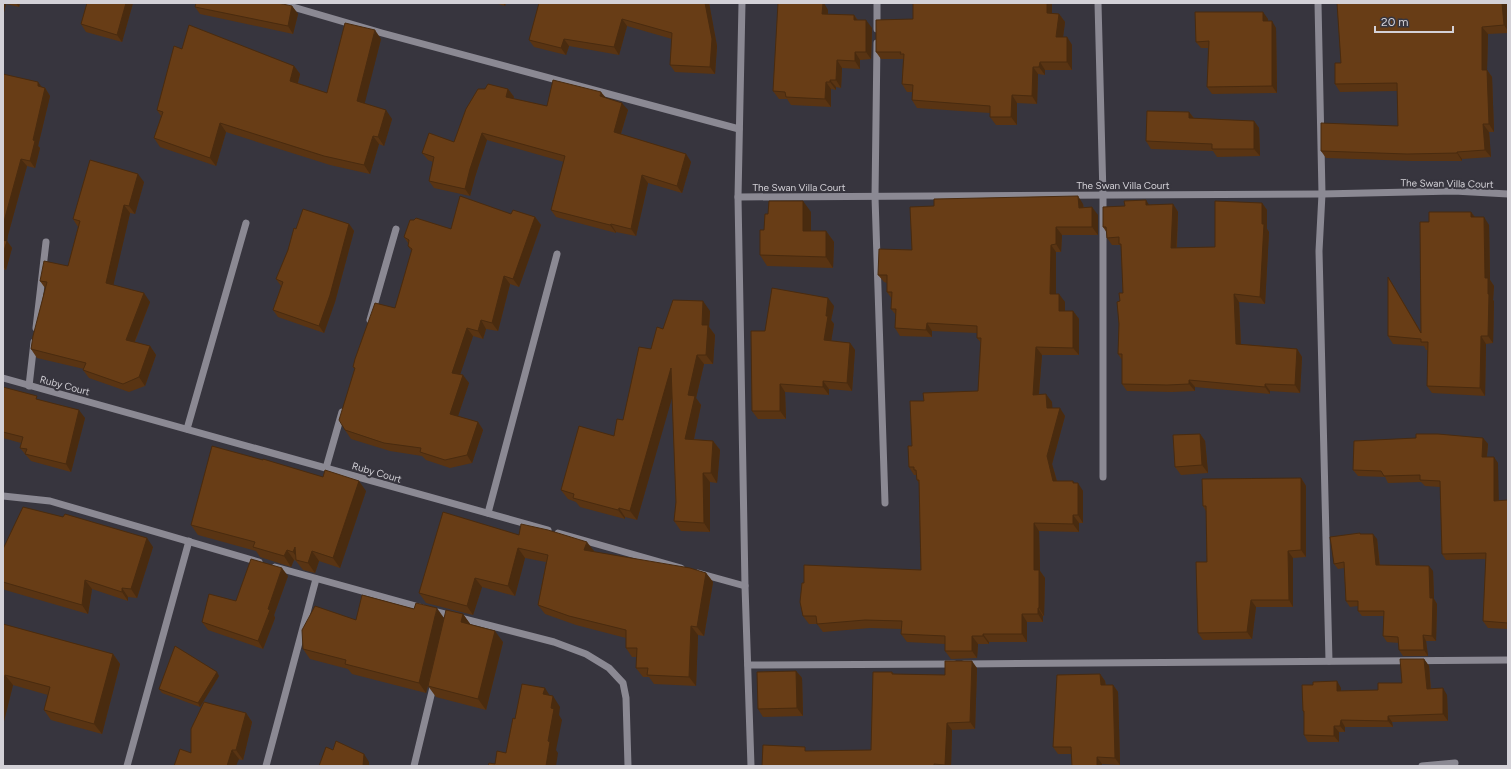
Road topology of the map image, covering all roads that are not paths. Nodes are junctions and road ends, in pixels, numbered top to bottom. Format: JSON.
{"nodes":[{"id":1,"x":279,"y":3,"type":"edge"},
{"id":2,"x":742,"y":3,"type":"edge"},
{"id":3,"x":877,"y":3,"type":"edge"},
{"id":4,"x":1098,"y":3,"type":"edge"},
{"id":5,"x":1318,"y":3,"type":"edge"},
{"id":6,"x":739,"y":129,"type":"junction"},
{"id":7,"x":1322,"y":194,"type":"junction"},
{"id":8,"x":1508,"y":194,"type":"edge"},
{"id":9,"x":1103,"y":196,"type":"junction"},
{"id":10,"x":875,"y":197,"type":"junction"},
{"id":11,"x":738,"y":198,"type":"junction"},
{"id":12,"x":246,"y":223,"type":"dead end"},
{"id":13,"x":396,"y":228,"type":"dead end"},
{"id":14,"x":46,"y":242,"type":"dead end"},
{"id":15,"x":557,"y":254,"type":"dead end"},
{"id":16,"x":368,"y":326,"type":"edge"},
{"id":17,"x":3,"y":378,"type":"edge"},
{"id":18,"x":29,"y":386,"type":"junction"},
{"id":19,"x":344,"y":408,"type":"edge"},
{"id":20,"x":187,"y":429,"type":"junction"},
{"id":21,"x":326,"y":468,"type":"junction"},
{"id":22,"x":1103,"y":478,"type":"dead end"},
{"id":23,"x":3,"y":496,"type":"edge"},
{"id":24,"x":885,"y":503,"type":"dead end"},
{"id":25,"x":488,"y":513,"type":"junction"},
{"id":26,"x":189,"y":541,"type":"junction"},
{"id":27,"x":264,"y":564,"type":"edge"},
{"id":28,"x":271,"y":566,"type":"edge"},
{"id":29,"x":685,"y":569,"type":"edge"},
{"id":30,"x":692,"y":571,"type":"edge"},
{"id":31,"x":316,"y":579,"type":"junction"},
{"id":32,"x":745,"y":586,"type":"junction"},
{"id":33,"x":1508,"y":660,"type":"edge"},
{"id":34,"x":1329,"y":661,"type":"junction"},
{"id":35,"x":748,"y":665,"type":"junction"},
{"id":36,"x":436,"y":676,"type":"edge"},
{"id":37,"x":1455,"y":764,"type":"dead end"},
{"id":38,"x":127,"y":766,"type":"edge"},
{"id":39,"x":266,"y":766,"type":"edge"},
{"id":40,"x":414,"y":766,"type":"edge"},
{"id":41,"x":628,"y":766,"type":"edge"},
{"id":42,"x":751,"y":766,"type":"edge"},
{"id":43,"x":1422,"y":766,"type":"edge"}],
"edges":[{"from":1,"to":6,"type":"street"},
{"from":2,"to":6,"type":"street"},
{"from":3,"to":10,"type":"street"},
{"from":4,"to":9,"type":"street"},
{"from":5,"to":7,"type":"street"},
{"from":6,"to":11,"type":"street"},
{"from":7,"to":8,"type":"street","name":"The Swan Villa Court"},
{"from":7,"to":9,"type":"street","name":"The Swan Villa Court"},
{"from":7,"to":34,"type":"street"},
{"from":9,"to":10,"type":"street","name":"The Swan Villa Court"},
{"from":9,"to":22,"type":"street"},
{"from":10,"to":11,"type":"street","name":"The Swan Villa Court"},
{"from":10,"to":24,"type":"street"},
{"from":11,"to":32,"type":"street"},
{"from":12,"to":20,"type":"street"},
{"from":13,"to":16,"type":"street"},
{"from":14,"to":18,"type":"street"},
{"from":15,"to":25,"type":"street"},
{"from":17,"to":18,"type":"street","name":"Ruby Court"},
{"from":18,"to":20,"type":"street","name":"Ruby Court"},
{"from":19,"to":21,"type":"street"},
{"from":20,"to":21,"type":"street","name":"Ruby Court"},
{"from":21,"to":25,"type":"street","name":"Ruby Court"},
{"from":23,"to":26,"type":"street"},
{"from":25,"to":29,"type":"street","name":"Ruby Court"},
{"from":26,"to":27,"type":"street"},
{"from":26,"to":38,"type":"street"},
{"from":28,"to":31,"type":"street"},
{"from":30,"to":32,"type":"street"},
{"from":31,"to":39,"type":"street"},
{"from":31,"to":41,"type":"street"},
{"from":32,"to":35,"type":"street"},
{"from":33,"to":34,"type":"street"},
{"from":34,"to":35,"type":"street"},
{"from":35,"to":42,"type":"street"},
{"from":36,"to":40,"type":"street"},
{"from":37,"to":43,"type":"street"}]}
